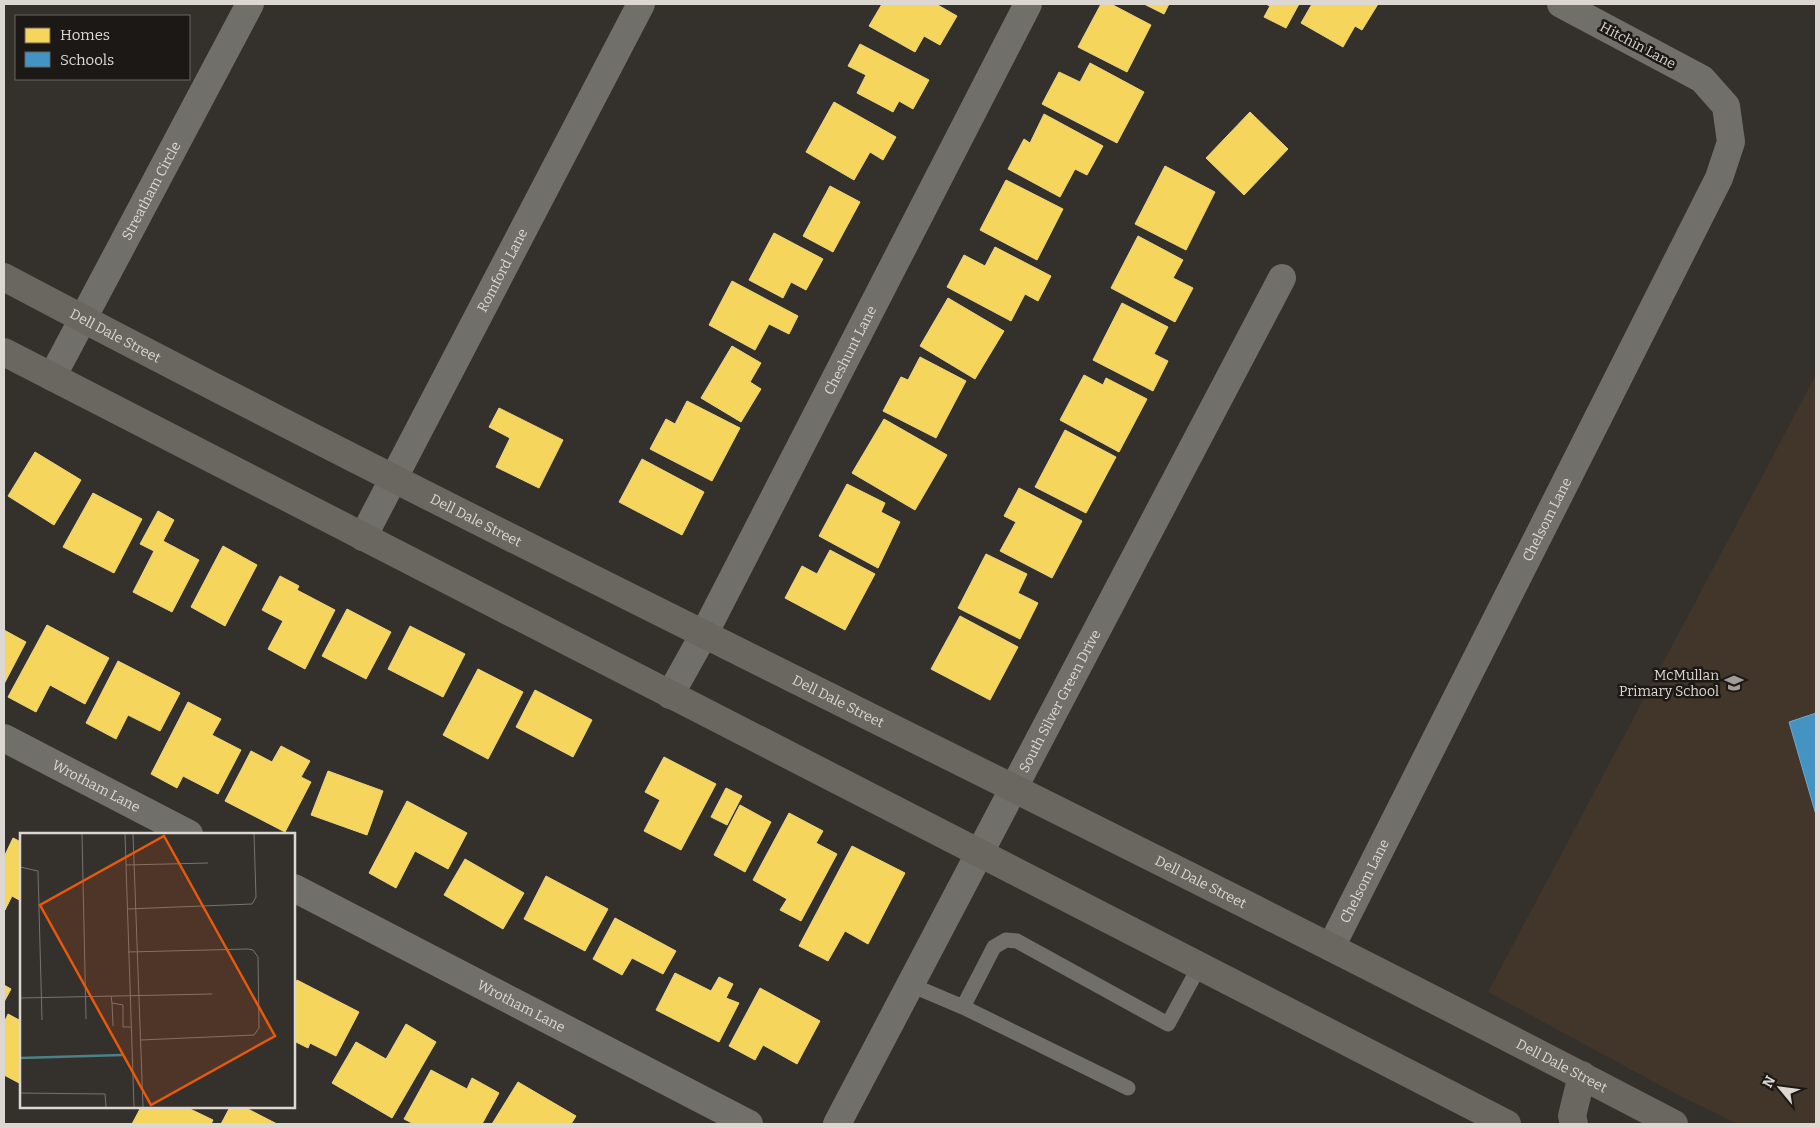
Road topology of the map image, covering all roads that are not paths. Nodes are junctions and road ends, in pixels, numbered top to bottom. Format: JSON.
{"nodes":[{"id":1,"x":250,"y":4,"type":"edge"},
{"id":2,"x":641,"y":4,"type":"edge"},
{"id":3,"x":1028,"y":4,"type":"edge"},
{"id":4,"x":1561,"y":4,"type":"edge"},
{"id":5,"x":1712,"y":90,"type":"joint"},
{"id":6,"x":4,"y":277,"type":"edge"},
{"id":7,"x":1282,"y":278,"type":"dead end"},
{"id":8,"x":83,"y":318,"type":"junction"},
{"id":9,"x":4,"y":352,"type":"edge"},
{"id":10,"x":52,"y":376,"type":"junction"},
{"id":11,"x":396,"y":478,"type":"junction"},
{"id":12,"x":363,"y":537,"type":"junction"},
{"id":13,"x":704,"y":634,"type":"junction"},
{"id":14,"x":670,"y":695,"type":"junction"},
{"id":15,"x":4,"y":738,"type":"edge"},
{"id":16,"x":1016,"y":789,"type":"junction"},
{"id":17,"x":187,"y":833,"type":"edge"},
{"id":18,"x":980,"y":855,"type":"junction"},
{"id":19,"x":295,"y":889,"type":"edge"},
{"id":20,"x":1331,"y":947,"type":"junction"},
{"id":21,"x":1199,"y":967,"type":"junction"},
{"id":22,"x":911,"y":985,"type":"junction"},
{"id":23,"x":963,"y":1007,"type":"junction"},
{"id":24,"x":1582,"y":1076,"type":"junction"},
{"id":25,"x":1128,"y":1088,"type":"dead end"},
{"id":26,"x":749,"y":1124,"type":"edge"},
{"id":27,"x":838,"y":1124,"type":"edge"},
{"id":28,"x":1507,"y":1124,"type":"edge"},
{"id":29,"x":1574,"y":1124,"type":"edge"},
{"id":30,"x":1674,"y":1124,"type":"edge"}],
"edges":[{"from":1,"to":8,"type":"street","name":"Streatham Circle"},
{"from":2,"to":11,"type":"street","name":"Romford Lane"},
{"from":3,"to":13,"type":"street","name":"Cheshunt Lane"},
{"from":4,"to":5,"type":"street","name":"Hitchin Lane"},
{"from":5,"to":20,"type":"street","name":"Chelsom Lane"},
{"from":6,"to":8,"type":"main road","name":"Dell Dale Street"},
{"from":7,"to":16,"type":"street","name":"South Silver Green Drive"},
{"from":8,"to":10,"type":"street","name":"Streatham Circle"},
{"from":8,"to":11,"type":"main road","name":"Dell Dale Street"},
{"from":9,"to":10,"type":"main road"},
{"from":10,"to":12,"type":"main road"},
{"from":11,"to":12,"type":"street","name":"Romford Lane"},
{"from":11,"to":13,"type":"main road","name":"Dell Dale Street"},
{"from":12,"to":14,"type":"main road"},
{"from":13,"to":14,"type":"street","name":"Cheshunt Lane"},
{"from":13,"to":16,"type":"main road","name":"Dell Dale Street"},
{"from":14,"to":18,"type":"main road"},
{"from":15,"to":17,"type":"street","name":"Wrotham Lane"},
{"from":16,"to":18,"type":"street","name":"South Silver Green Drive"},
{"from":16,"to":20,"type":"main road","name":"Dell Dale Street"},
{"from":18,"to":21,"type":"main road"},
{"from":18,"to":22,"type":"street","name":"South Silver Green Drive"},
{"from":19,"to":26,"type":"street","name":"Wrotham Lane"},
{"from":20,"to":24,"type":"main road","name":"Dell Dale Street"},
{"from":21,"to":23,"type":"lane"},
{"from":21,"to":28,"type":"main road"},
{"from":22,"to":23,"type":"lane"},
{"from":22,"to":27,"type":"street","name":"South Silver Green Drive"},
{"from":23,"to":25,"type":"lane"},
{"from":24,"to":29,"type":"main road"},
{"from":24,"to":30,"type":"main road","name":"Dell Dale Street"}]}
